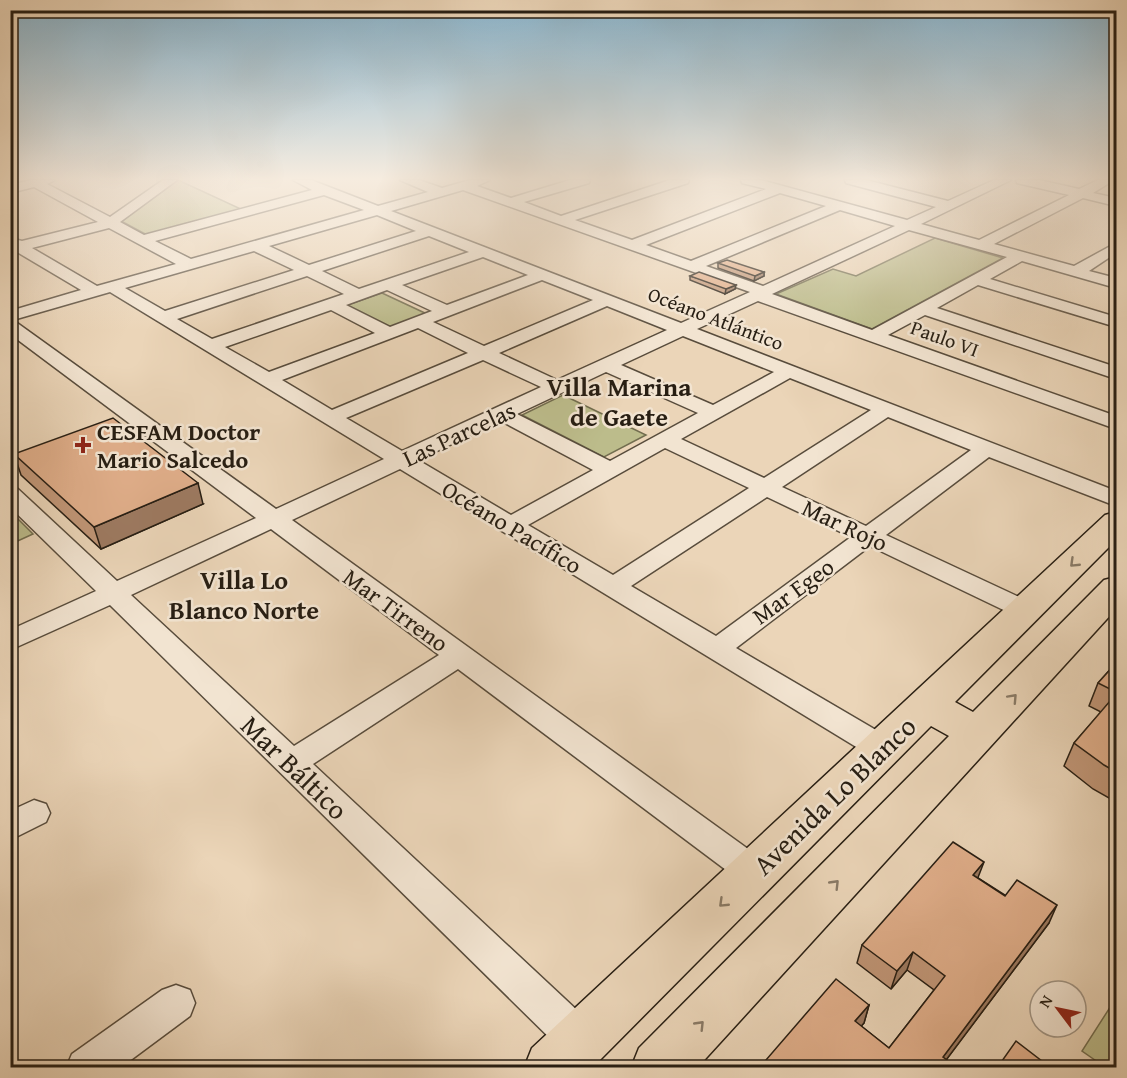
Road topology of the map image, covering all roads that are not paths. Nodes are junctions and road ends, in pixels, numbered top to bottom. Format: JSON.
{"nodes":[{"id":1,"x":78,"y":230,"type":"edge"},
{"id":2,"x":124,"y":230,"type":"edge"},
{"id":3,"x":178,"y":230,"type":"edge"},
{"id":4,"x":311,"y":230,"type":"edge"},
{"id":5,"x":591,"y":230,"type":"edge"},
{"id":6,"x":671,"y":230,"type":"edge"},
{"id":7,"x":780,"y":230,"type":"edge"},
{"id":8,"x":897,"y":230,"type":"edge"},
{"id":9,"x":927,"y":230,"type":"edge"},
{"id":10,"x":1010,"y":230,"type":"edge"},
{"id":11,"x":430,"y":231,"type":"joint"},
{"id":12,"x":142,"y":240,"type":"junction"},
{"id":13,"x":14,"y":245,"type":"edge"},
{"id":14,"x":632,"y":245,"type":"junction"},
{"id":15,"x":981,"y":245,"type":"junction"},
{"id":16,"x":256,"y":246,"type":"junction"},
{"id":17,"x":1116,"y":247,"type":"edge"},
{"id":18,"x":483,"y":252,"type":"junction"},
{"id":19,"x":1020,"y":256,"type":"junction"},
{"id":20,"x":190,"y":265,"type":"junction"},
{"id":21,"x":693,"y":266,"type":"junction"},
{"id":22,"x":308,"y":270,"type":"junction"},
{"id":23,"x":1076,"y":272,"type":"junction"},
{"id":24,"x":542,"y":275,"type":"junction"},
{"id":25,"x":977,"y":280,"type":"junction"},
{"id":26,"x":1116,"y":283,"type":"edge"},
{"id":27,"x":388,"y":285,"type":"junction"},
{"id":28,"x":103,"y":290,"type":"junction"},
{"id":29,"x":761,"y":293,"type":"junction"},
{"id":30,"x":359,"y":295,"type":"junction"},
{"id":31,"x":608,"y":300,"type":"junction"},
{"id":32,"x":332,"y":304,"type":"junction"},
{"id":33,"x":923,"y":309,"type":"junction"},
{"id":34,"x":446,"y":311,"type":"junction"},
{"id":35,"x":10,"y":316,"type":"edge"},
{"id":36,"x":162,"y":318,"type":"junction"},
{"id":37,"x":418,"y":322,"type":"junction"},
{"id":38,"x":1116,"y":322,"type":"edge"},
{"id":39,"x":10,"y":325,"type":"edge"},
{"id":40,"x":683,"y":330,"type":"junction"},
{"id":41,"x":389,"y":333,"type":"junction"},
{"id":42,"x":874,"y":336,"type":"junction"},
{"id":43,"x":209,"y":346,"type":"junction"},
{"id":44,"x":484,"y":353,"type":"junction"},
{"id":45,"x":606,"y":365,"type":"junction"},
{"id":46,"x":789,"y":371,"type":"junction"},
{"id":47,"x":1116,"y":373,"type":"edge"},
{"id":48,"x":266,"y":380,"type":"junction"},
{"id":49,"x":558,"y":388,"type":"junction"},
{"id":50,"x":886,"y":409,"type":"junction"},
{"id":51,"x":714,"y":413,"type":"junction"},
{"id":52,"x":502,"y":414,"type":"junction"},
{"id":53,"x":330,"y":418,"type":"junction"},
{"id":54,"x":1116,"y":423,"type":"edge"},
{"id":55,"x":665,"y":440,"type":"junction"},
{"id":56,"x":987,"y":448,"type":"junction"},
{"id":57,"x":401,"y":460,"type":"junction"},
{"id":58,"x":610,"y":470,"type":"junction"},
{"id":59,"x":766,"y":487,"type":"junction"},
{"id":60,"x":10,"y":494,"type":"edge"},
{"id":61,"x":1116,"y":499,"type":"edge"},
{"id":62,"x":273,"y":520,"type":"junction"},
{"id":63,"x":1116,"y":522,"type":"edge"},
{"id":64,"x":510,"y":525,"type":"junction"},
{"id":65,"x":868,"y":536,"type":"junction"},
{"id":66,"x":612,"y":587,"type":"junction"},
{"id":67,"x":1116,"y":588,"type":"edge"},
{"id":68,"x":114,"y":593,"type":"junction"},
{"id":69,"x":1025,"y":610,"type":"junction"},
{"id":70,"x":10,"y":641,"type":"edge"},
{"id":71,"x":716,"y":649,"type":"junction"},
{"id":72,"x":459,"y":656,"type":"junction"},
{"id":73,"x":927,"y":705,"type":"junction"},
{"id":74,"x":978,"y":734,"type":"junction"},
{"id":75,"x":882,"y":748,"type":"junction"},
{"id":76,"x":291,"y":763,"type":"junction"},
{"id":77,"x":754,"y":872,"type":"junction"},
{"id":78,"x":176,"y":1003,"type":"dead end"},
{"id":79,"x":566,"y":1054,"type":"edge"},
{"id":80,"x":86,"y":1068,"type":"edge"},
{"id":81,"x":659,"y":1068,"type":"edge"}],
"edges":[{"from":1,"to":13,"type":"street"},
{"from":2,"to":12,"type":"street"},
{"from":3,"to":12,"type":"street"},
{"from":4,"to":16,"type":"street"},
{"from":5,"to":14,"type":"street","name":"Paulo VI"},
{"from":6,"to":14,"type":"street"},
{"from":7,"to":21,"type":"street"},
{"from":8,"to":29,"type":"street","name":"Las Parcelas"},
{"from":9,"to":15,"type":"street"},
{"from":10,"to":15,"type":"street"},
{"from":11,"to":18,"type":"street","name":"Océano Atlántico"},
{"from":11,"to":22,"type":"street"},
{"from":12,"to":20,"type":"street"},
{"from":13,"to":28,"type":"street","name":"Océano Pacífico"},
{"from":14,"to":21,"type":"street","name":"Paulo VI"},
{"from":15,"to":19,"type":"street"},
{"from":16,"to":20,"type":"street"},
{"from":16,"to":22,"type":"street"},
{"from":17,"to":23,"type":"street"},
{"from":18,"to":24,"type":"street","name":"Océano Atlántico"},
{"from":18,"to":27,"type":"street"},
{"from":19,"to":23,"type":"street"},
{"from":19,"to":25,"type":"street"},
{"from":20,"to":28,"type":"street"},
{"from":21,"to":29,"type":"street","name":"Paulo VI"},
{"from":22,"to":30,"type":"street"},
{"from":22,"to":36,"type":"street"},
{"from":23,"to":26,"type":"street"},
{"from":24,"to":31,"type":"street","name":"Océano Atlántico"},
{"from":24,"to":34,"type":"street"},
{"from":25,"to":33,"type":"street"},
{"from":25,"to":38,"type":"street"},
{"from":27,"to":30,"type":"street"},
{"from":27,"to":34,"type":"street"},
{"from":28,"to":35,"type":"street"},
{"from":28,"to":36,"type":"street","name":"Océano Pacífico"},
{"from":29,"to":40,"type":"street","name":"Las Parcelas"},
{"from":29,"to":42,"type":"street","name":"Paulo VI"},
{"from":30,"to":32,"type":"street"},
{"from":31,"to":40,"type":"street","name":"Océano Atlántico"},
{"from":31,"to":44,"type":"street"},
{"from":32,"to":41,"type":"street"},
{"from":32,"to":43,"type":"street"},
{"from":33,"to":42,"type":"street"},
{"from":33,"to":47,"type":"street"},
{"from":34,"to":37,"type":"street"},
{"from":36,"to":43,"type":"street","name":"Océano Pacífico"},
{"from":37,"to":41,"type":"street"},
{"from":37,"to":44,"type":"street"},
{"from":39,"to":62,"type":"street","name":"Mar Tirreno"},
{"from":40,"to":45,"type":"street","name":"Las Parcelas"},
{"from":40,"to":46,"type":"street","name":"Océano Atlántico"},
{"from":41,"to":48,"type":"street"},
{"from":42,"to":54,"type":"street","name":"Paulo VI"},
{"from":43,"to":48,"type":"street","name":"Océano Pacífico"},
{"from":44,"to":49,"type":"street"},
{"from":44,"to":53,"type":"street"},
{"from":45,"to":49,"type":"street","name":"Las Parcelas"},
{"from":45,"to":51,"type":"street"},
{"from":46,"to":50,"type":"street","name":"Océano Atlántico"},
{"from":46,"to":51,"type":"street"},
{"from":48,"to":53,"type":"street","name":"Océano Pacífico"},
{"from":49,"to":52,"type":"street","name":"Las Parcelas"},
{"from":50,"to":56,"type":"street","name":"Océano Atlántico"},
{"from":50,"to":59,"type":"street"},
{"from":51,"to":55,"type":"street"},
{"from":52,"to":57,"type":"street","name":"Las Parcelas"},
{"from":52,"to":58,"type":"street"},
{"from":53,"to":57,"type":"street","name":"Océano Pacífico"},
{"from":55,"to":58,"type":"street"},
{"from":55,"to":59,"type":"street","name":"Mar Rojo"},
{"from":56,"to":61,"type":"street","name":"Océano Atlántico"},
{"from":56,"to":65,"type":"street","name":"Mar Egeo"},
{"from":57,"to":62,"type":"street","name":"Las Parcelas"},
{"from":57,"to":64,"type":"street","name":"Océano Pacífico"},
{"from":58,"to":64,"type":"street"},
{"from":59,"to":65,"type":"street","name":"Mar Rojo"},
{"from":59,"to":66,"type":"street"},
{"from":60,"to":68,"type":"street","name":"Mar Báltico"},
{"from":62,"to":68,"type":"street","name":"Las Parcelas"},
{"from":62,"to":72,"type":"street","name":"Mar Tirreno"},
{"from":63,"to":69,"type":"main road","name":"Avenida Lo Blanco","one_way":true},
{"from":64,"to":66,"type":"street","name":"Océano Pacífico"},
{"from":65,"to":69,"type":"street","name":"Mar Rojo"},
{"from":65,"to":71,"type":"street","name":"Mar Egeo"},
{"from":66,"to":71,"type":"street","name":"Océano Pacífico"},
{"from":74,"to":67,"type":"main road","one_way":true},
{"from":68,"to":70,"type":"street","name":"Las Parcelas"},
{"from":68,"to":76,"type":"street","name":"Mar Báltico"},
{"from":69,"to":73,"type":"main road","name":"Avenida Lo Blanco"},
{"from":71,"to":75,"type":"street","name":"Océano Pacífico"},
{"from":72,"to":76,"type":"street"},
{"from":72,"to":77,"type":"street","name":"Mar Tirreno"},
{"from":73,"to":74,"type":"main road"},
{"from":73,"to":75,"type":"main road","name":"Avenida Lo Blanco"},
{"from":81,"to":74,"type":"main road","one_way":true},
{"from":75,"to":77,"type":"main road","name":"Avenida Lo Blanco"},
{"from":76,"to":79,"type":"street","name":"Mar Báltico"},
{"from":77,"to":79,"type":"main road","name":"Avenida Lo Blanco","one_way":true},
{"from":78,"to":80,"type":"street"}]}
